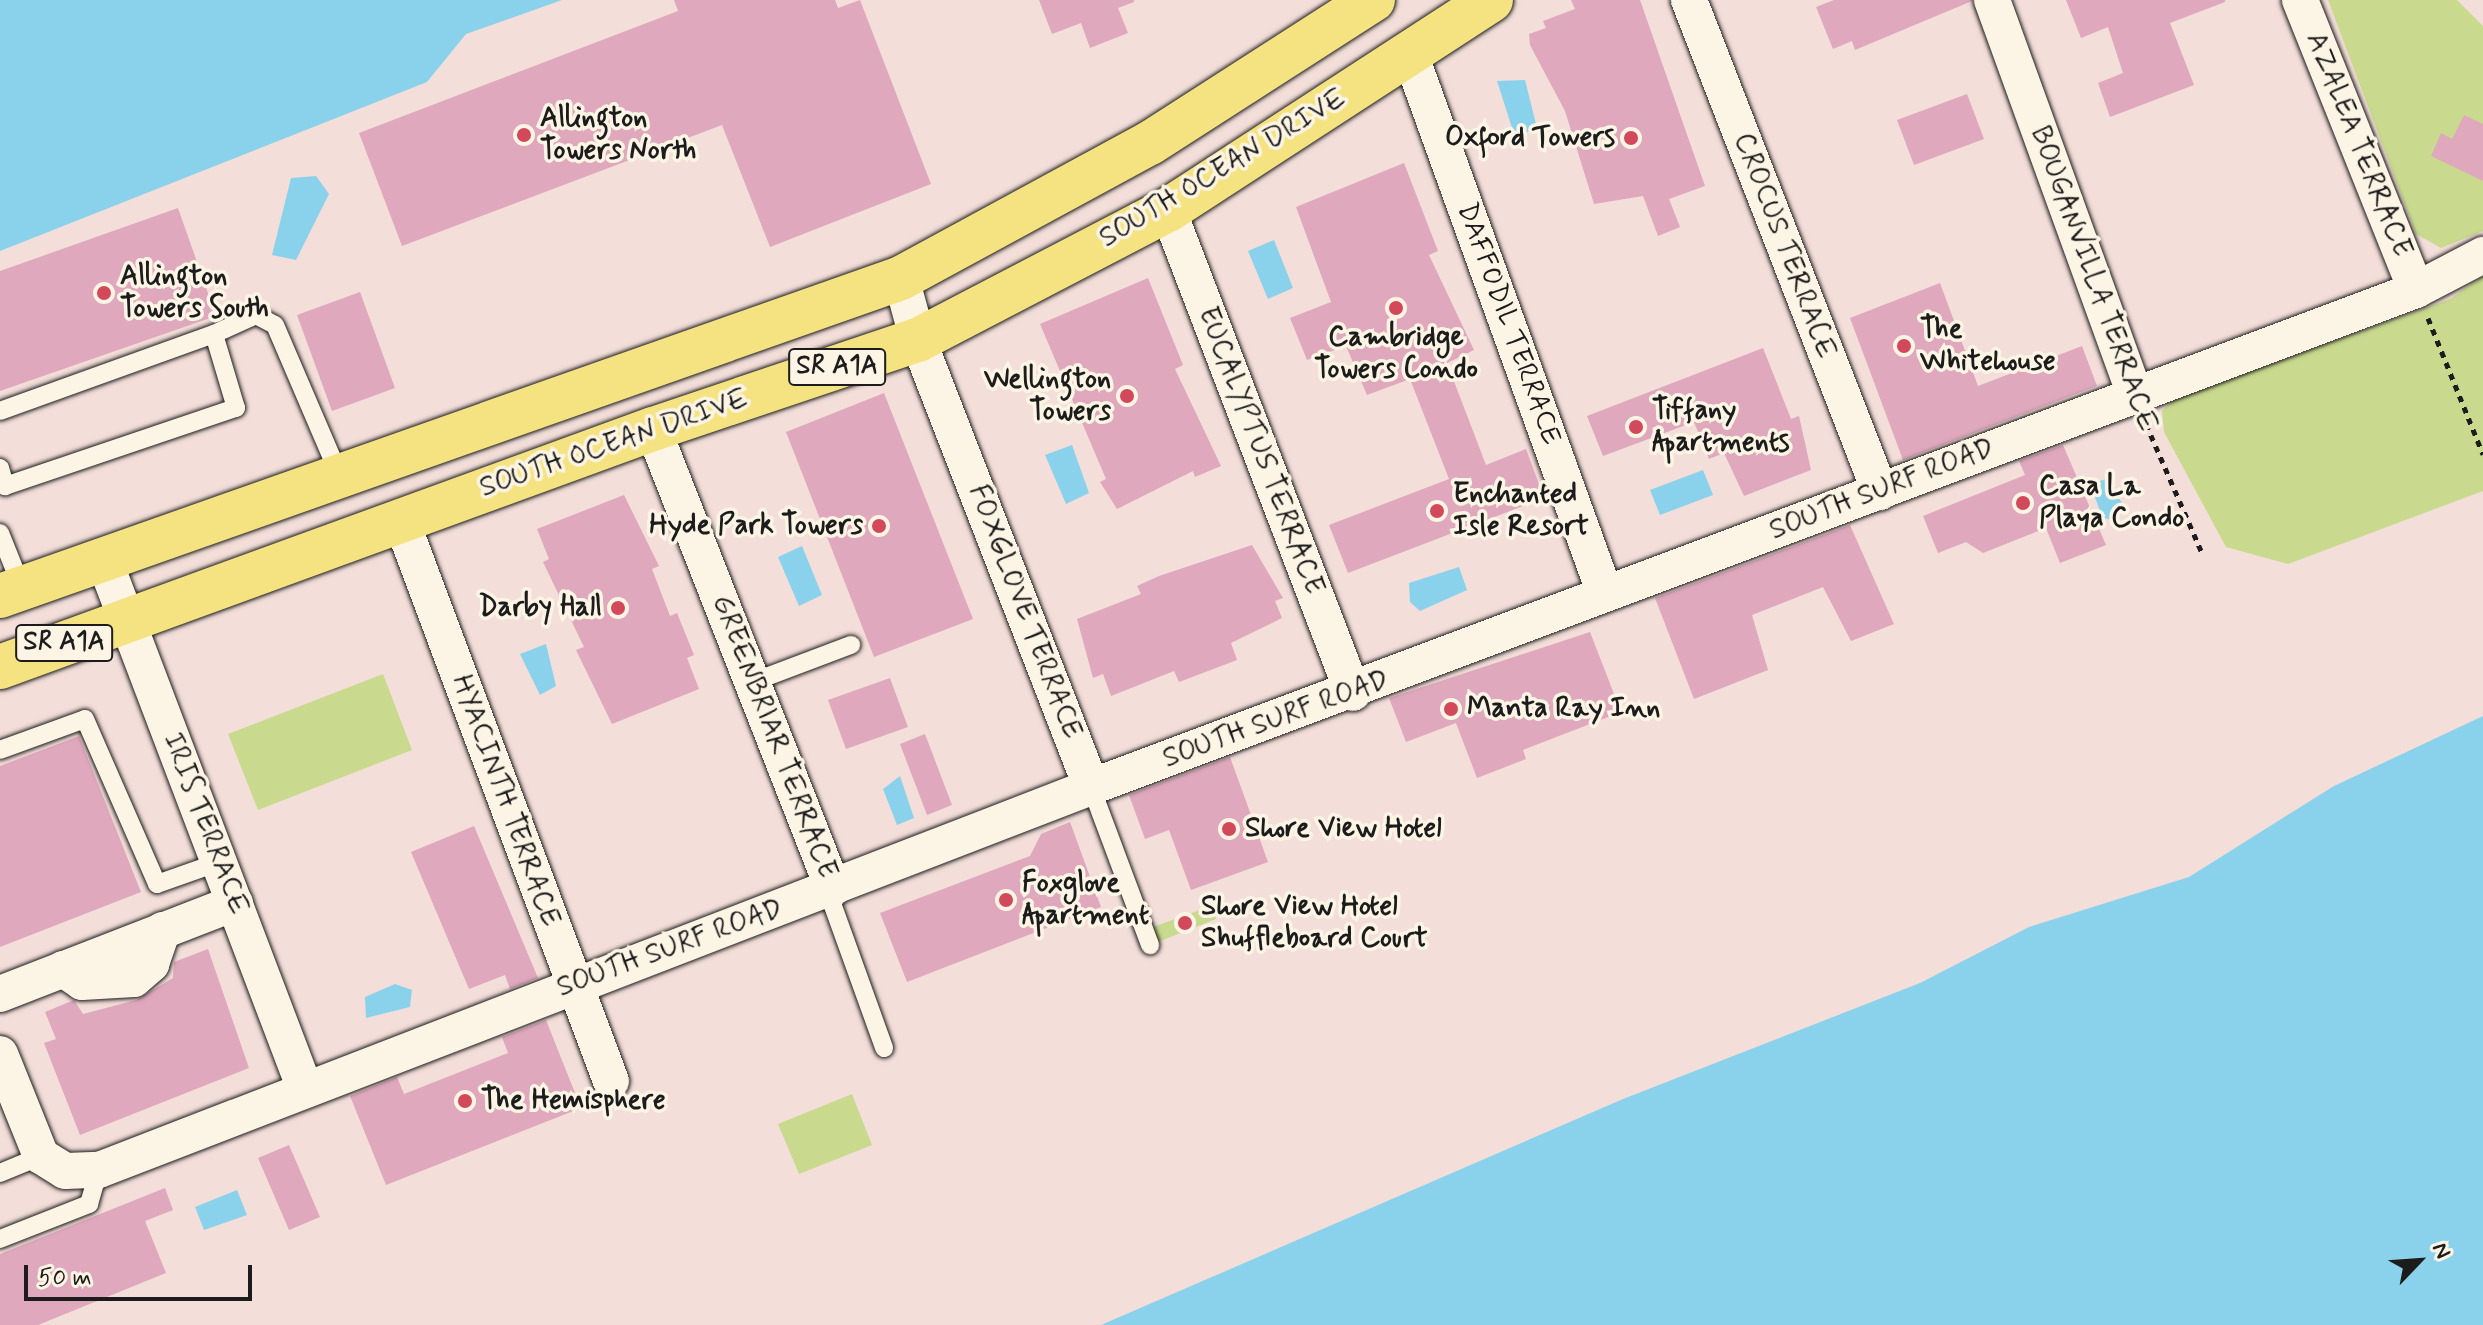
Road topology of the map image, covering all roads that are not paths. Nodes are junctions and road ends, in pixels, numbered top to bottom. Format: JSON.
{"nodes":[{"id":1,"x":1373,"y":0,"type":"edge"},
{"id":2,"x":1491,"y":0,"type":"edge"},
{"id":3,"x":1689,"y":0,"type":"edge"},
{"id":4,"x":1992,"y":0,"type":"edge"},
{"id":5,"x":2300,"y":0,"type":"edge"},
{"id":6,"x":1410,"y":54,"type":"junction"},
{"id":7,"x":1168,"y":210,"type":"junction"},
{"id":8,"x":2483,"y":255,"type":"edge"},
{"id":9,"x":901,"y":278,"type":"junction"},
{"id":10,"x":2420,"y":300,"type":"junction"},
{"id":11,"x":214,"y":334,"type":"junction"},
{"id":12,"x":918,"y":340,"type":"junction"},
{"id":13,"x":2134,"y":393,"type":"junction"},
{"id":14,"x":0,"y":411,"type":"edge"},
{"id":15,"x":653,"y":429,"type":"junction"},
{"id":16,"x":0,"y":468,"type":"edge"},
{"id":17,"x":339,"y":474,"type":"junction"},
{"id":18,"x":1880,"y":492,"type":"junction"},
{"id":19,"x":401,"y":520,"type":"junction"},
{"id":20,"x":0,"y":533,"type":"edge"},
{"id":21,"x":104,"y":560,"type":"junction"},
{"id":22,"x":11,"y":592,"type":"edge"},
{"id":23,"x":1605,"y":594,"type":"junction"},
{"id":24,"x":127,"y":619,"type":"junction"},
{"id":25,"x":851,"y":645,"type":"dead end"},
{"id":26,"x":0,"y":667,"type":"edge"},
{"id":27,"x":753,"y":682,"type":"junction"},
{"id":28,"x":1353,"y":693,"type":"junction"},
{"id":29,"x":0,"y":750,"type":"edge"},
{"id":30,"x":1091,"y":787,"type":"junction"},
{"id":31,"x":219,"y":862,"type":"junction"},
{"id":32,"x":833,"y":888,"type":"junction"},
{"id":33,"x":235,"y":903,"type":"junction"},
{"id":34,"x":1150,"y":945,"type":"dead end"},
{"id":35,"x":573,"y":984,"type":"junction"},
{"id":36,"x":0,"y":994,"type":"edge"},
{"id":37,"x":884,"y":1048,"type":"dead end"},
{"id":38,"x":0,"y":1054,"type":"edge"},
{"id":39,"x":611,"y":1081,"type":"dead end"},
{"id":40,"x":305,"y":1089,"type":"junction"},
{"id":41,"x":68,"y":1166,"type":"junction"},
{"id":42,"x":0,"y":1173,"type":"edge"},
{"id":43,"x":0,"y":1239,"type":"edge"}],
"edges":[{"from":1,"to":9,"type":"main road","number":"SR A1A"},
{"from":2,"to":6,"type":"main road","name":"SOUTH OCEAN DRIVE","number":"SR A1A"},
{"from":3,"to":18,"type":"street","name":"CROCUS TERRACE"},
{"from":4,"to":13,"type":"street","name":"BOUGANVILLA TERRACE"},
{"from":5,"to":10,"type":"street","name":"AZALEA TERRACE"},
{"from":6,"to":7,"type":"main road","name":"SOUTH OCEAN DRIVE","number":"SR A1A"},
{"from":6,"to":23,"type":"street","name":"DAFFODIL TERRACE"},
{"from":7,"to":12,"type":"main road","name":"SOUTH OCEAN DRIVE","number":"SR A1A"},
{"from":7,"to":28,"type":"street","name":"EUCALYPTUS TERRACE"},
{"from":8,"to":10,"type":"street","name":"SOUTH SURF ROAD"},
{"from":9,"to":12,"type":"street","name":"FOXGLOVE TERRACE"},
{"from":9,"to":17,"type":"main road","number":"SR A1A"},
{"from":10,"to":13,"type":"street","name":"SOUTH SURF ROAD"},
{"from":11,"to":14,"type":"lane"},
{"from":11,"to":16,"type":"lane"},
{"from":11,"to":17,"type":"lane"},
{"from":12,"to":15,"type":"main road","name":"SOUTH OCEAN DRIVE","number":"SR A1A"},
{"from":12,"to":30,"type":"street","name":"FOXGLOVE TERRACE"},
{"from":13,"to":18,"type":"street","name":"SOUTH SURF ROAD"},
{"from":15,"to":19,"type":"main road","name":"SOUTH OCEAN DRIVE","number":"SR A1A"},
{"from":15,"to":27,"type":"street","name":"GREENBRIAR TERRACE"},
{"from":17,"to":21,"type":"main road","number":"SR A1A"},
{"from":18,"to":23,"type":"street","name":"SOUTH SURF ROAD"},
{"from":19,"to":24,"type":"main road","name":"SOUTH OCEAN DRIVE","number":"SR A1A"},
{"from":19,"to":35,"type":"street","name":"HYACINTH TERRACE"},
{"from":20,"to":22,"type":"lane"},
{"from":21,"to":22,"type":"main road","number":"SR A1A"},
{"from":21,"to":24,"type":"street","name":"IRIS TERRACE"},
{"from":23,"to":28,"type":"street","name":"SOUTH SURF ROAD"},
{"from":24,"to":26,"type":"main road","name":"SOUTH OCEAN DRIVE","number":"SR A1A"},
{"from":24,"to":31,"type":"street","name":"IRIS TERRACE"},
{"from":25,"to":27,"type":"lane"},
{"from":27,"to":32,"type":"street","name":"GREENBRIAR TERRACE"},
{"from":28,"to":30,"type":"street","name":"SOUTH SURF ROAD"},
{"from":29,"to":31,"type":"lane"},
{"from":30,"to":32,"type":"street","name":"SOUTH SURF ROAD"},
{"from":30,"to":34,"type":"lane","name":"FOXGLOVE TERRACE"},
{"from":31,"to":33,"type":"street","name":"IRIS TERRACE"},
{"from":32,"to":35,"type":"street","name":"SOUTH SURF ROAD"},
{"from":32,"to":37,"type":"lane","name":"GREENBRIAR TERRACE"},
{"from":33,"to":36,"type":"street"},
{"from":33,"to":40,"type":"street","name":"IRIS TERRACE"},
{"from":35,"to":39,"type":"street","name":"HYACINTH TERRACE"},
{"from":35,"to":40,"type":"street","name":"SOUTH SURF ROAD"},
{"from":38,"to":41,"type":"street"},
{"from":40,"to":41,"type":"street","name":"SOUTH SURF ROAD"},
{"from":41,"to":42,"type":"lane"},
{"from":41,"to":43,"type":"lane"}]}
